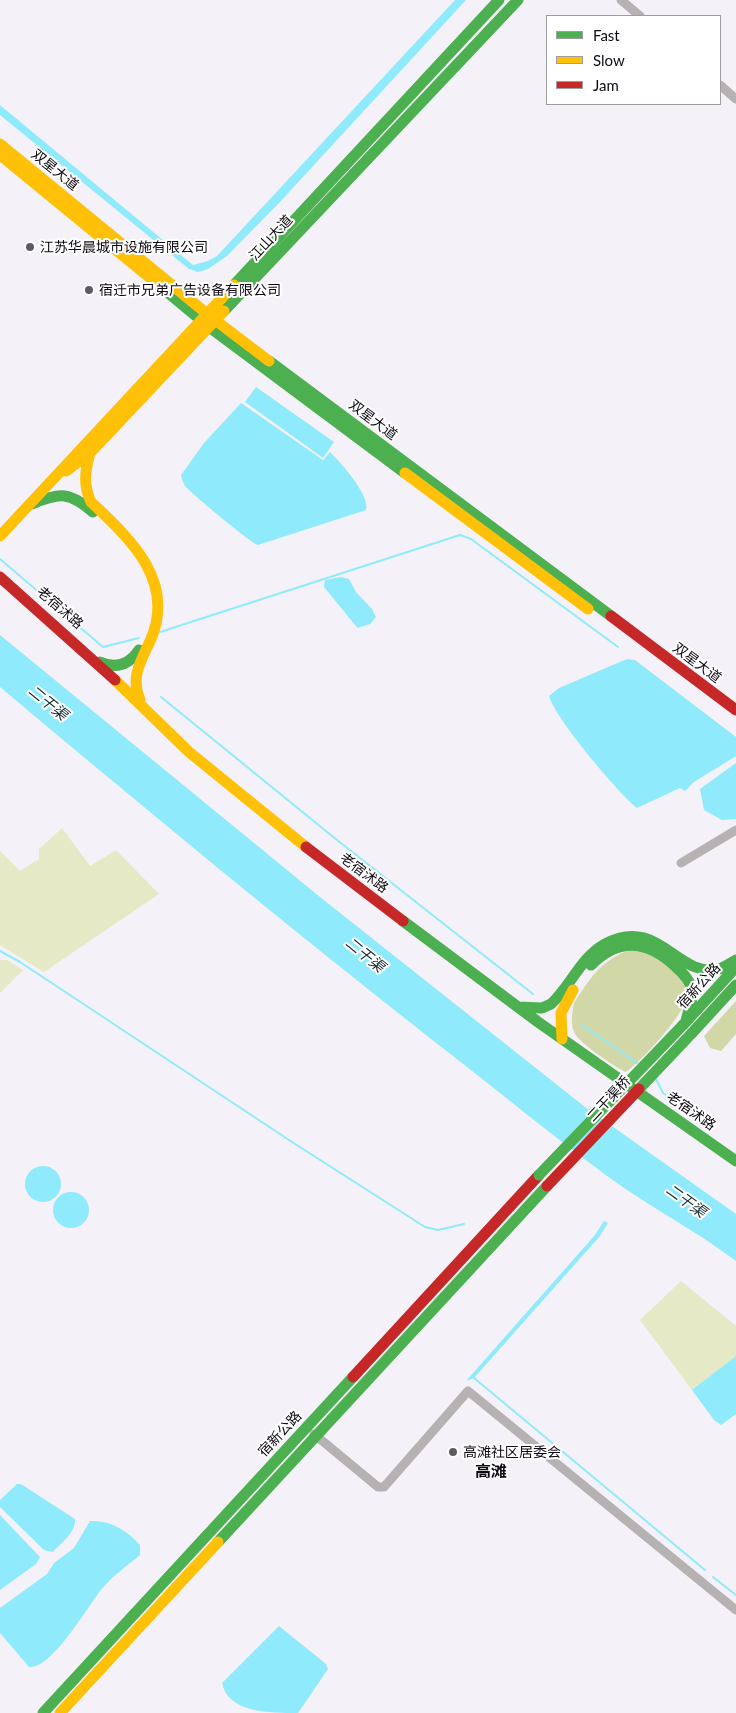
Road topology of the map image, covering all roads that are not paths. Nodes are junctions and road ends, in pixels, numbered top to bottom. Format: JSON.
{"nodes":[{"id":1,"x":499,"y":0,"type":"edge"},
{"id":2,"x":518,"y":0,"type":"edge"},
{"id":3,"x":621,"y":0,"type":"edge"},
{"id":4,"x":639,"y":15,"type":"edge"},
{"id":5,"x":721,"y":86,"type":"edge"},
{"id":6,"x":736,"y":99,"type":"edge"},
{"id":7,"x":0,"y":144,"type":"edge"},
{"id":8,"x":0,"y":155,"type":"edge"},
{"id":9,"x":207,"y":320,"type":"junction"},
{"id":10,"x":90,"y":453,"type":"junction"},
{"id":11,"x":41,"y":490,"type":"junction"},
{"id":12,"x":26,"y":507,"type":"junction"},
{"id":13,"x":0,"y":536,"type":"edge"},
{"id":14,"x":0,"y":577,"type":"edge"},
{"id":15,"x":92,"y":656,"type":"junction"},
{"id":16,"x":135,"y":657,"type":"junction"},
{"id":17,"x":130,"y":693,"type":"junction"},
{"id":18,"x":736,"y":710,"type":"edge"},
{"id":19,"x":153,"y":718,"type":"junction"},
{"id":20,"x":736,"y":719,"type":"edge"},
{"id":21,"x":736,"y":830,"type":"edge"},
{"id":22,"x":682,"y":863,"type":"dead end"},
{"id":23,"x":736,"y":960,"type":"edge"},
{"id":24,"x":736,"y":967,"type":"edge"},
{"id":25,"x":736,"y":985,"type":"edge"},
{"id":26,"x":517,"y":1006,"type":"junction"},
{"id":27,"x":684,"y":1024,"type":"junction"},
{"id":28,"x":692,"y":1033,"type":"joint"},
{"id":29,"x":562,"y":1039,"type":"junction"},
{"id":30,"x":736,"y":1161,"type":"edge"},
{"id":31,"x":539,"y":1174,"type":"joint"},
{"id":32,"x":547,"y":1186,"type":"joint"},
{"id":33,"x":307,"y":1428,"type":"junction"},
{"id":34,"x":316,"y":1436,"type":"junction"},
{"id":35,"x":736,"y":1610,"type":"edge"},
{"id":36,"x":43,"y":1713,"type":"edge"},
{"id":37,"x":60,"y":1713,"type":"edge"}],
"edges":[{"from":1,"to":9,"type":"main road","name":"江山大道"},
{"from":2,"to":9,"type":"main road","name":"江山大道"},
{"from":3,"to":4,"type":"street"},
{"from":5,"to":6,"type":"street"},
{"from":7,"to":9,"type":"main road","name":"双星大道"},
{"from":8,"to":9,"type":"main road","name":"双星大道"},
{"from":9,"to":10,"type":"main road","name":"江山大道"},
{"from":9,"to":11,"type":"main road","name":"江山大道"},
{"from":9,"to":18,"type":"main road","name":"双星大道"},
{"from":9,"to":20,"type":"main road","name":"双星大道"},
{"from":10,"to":11,"type":"main road","name":"江山大道"},
{"from":10,"to":19,"type":"main road"},
{"from":11,"to":12,"type":"main road","name":"江山大道"},
{"from":12,"to":13,"type":"main road","name":"江山大道"},
{"from":12,"to":16,"type":"main road"},
{"from":14,"to":15,"type":"main road","name":"老宿沭路"},
{"from":15,"to":16,"type":"main road"},
{"from":15,"to":17,"type":"main road","name":"老宿沭路"},
{"from":16,"to":17,"type":"main road"},
{"from":17,"to":19,"type":"main road","name":"老宿沭路"},
{"from":19,"to":26,"type":"main road","name":"老宿沭路"},
{"from":21,"to":22,"type":"street"},
{"from":23,"to":26,"type":"main road"},
{"from":24,"to":27,"type":"main road","name":"宿新公路"},
{"from":25,"to":28,"type":"main road","name":"宿新公路"},
{"from":26,"to":29,"type":"main road","name":"老宿沭路"},
{"from":27,"to":29,"type":"main road"},
{"from":27,"to":31,"type":"main road","name":"二干渠桥","bridge":true},
{"from":28,"to":32,"type":"main road","name":"二干渠桥","bridge":true},
{"from":29,"to":30,"type":"main road","name":"老宿沭路"},
{"from":31,"to":33,"type":"main road","name":"宿新公路"},
{"from":32,"to":34,"type":"main road","name":"宿新公路"},
{"from":33,"to":34,"type":"street"},
{"from":33,"to":36,"type":"main road","name":"宿新公路"},
{"from":34,"to":35,"type":"street"},
{"from":34,"to":37,"type":"main road","name":"宿新公路"}]}
